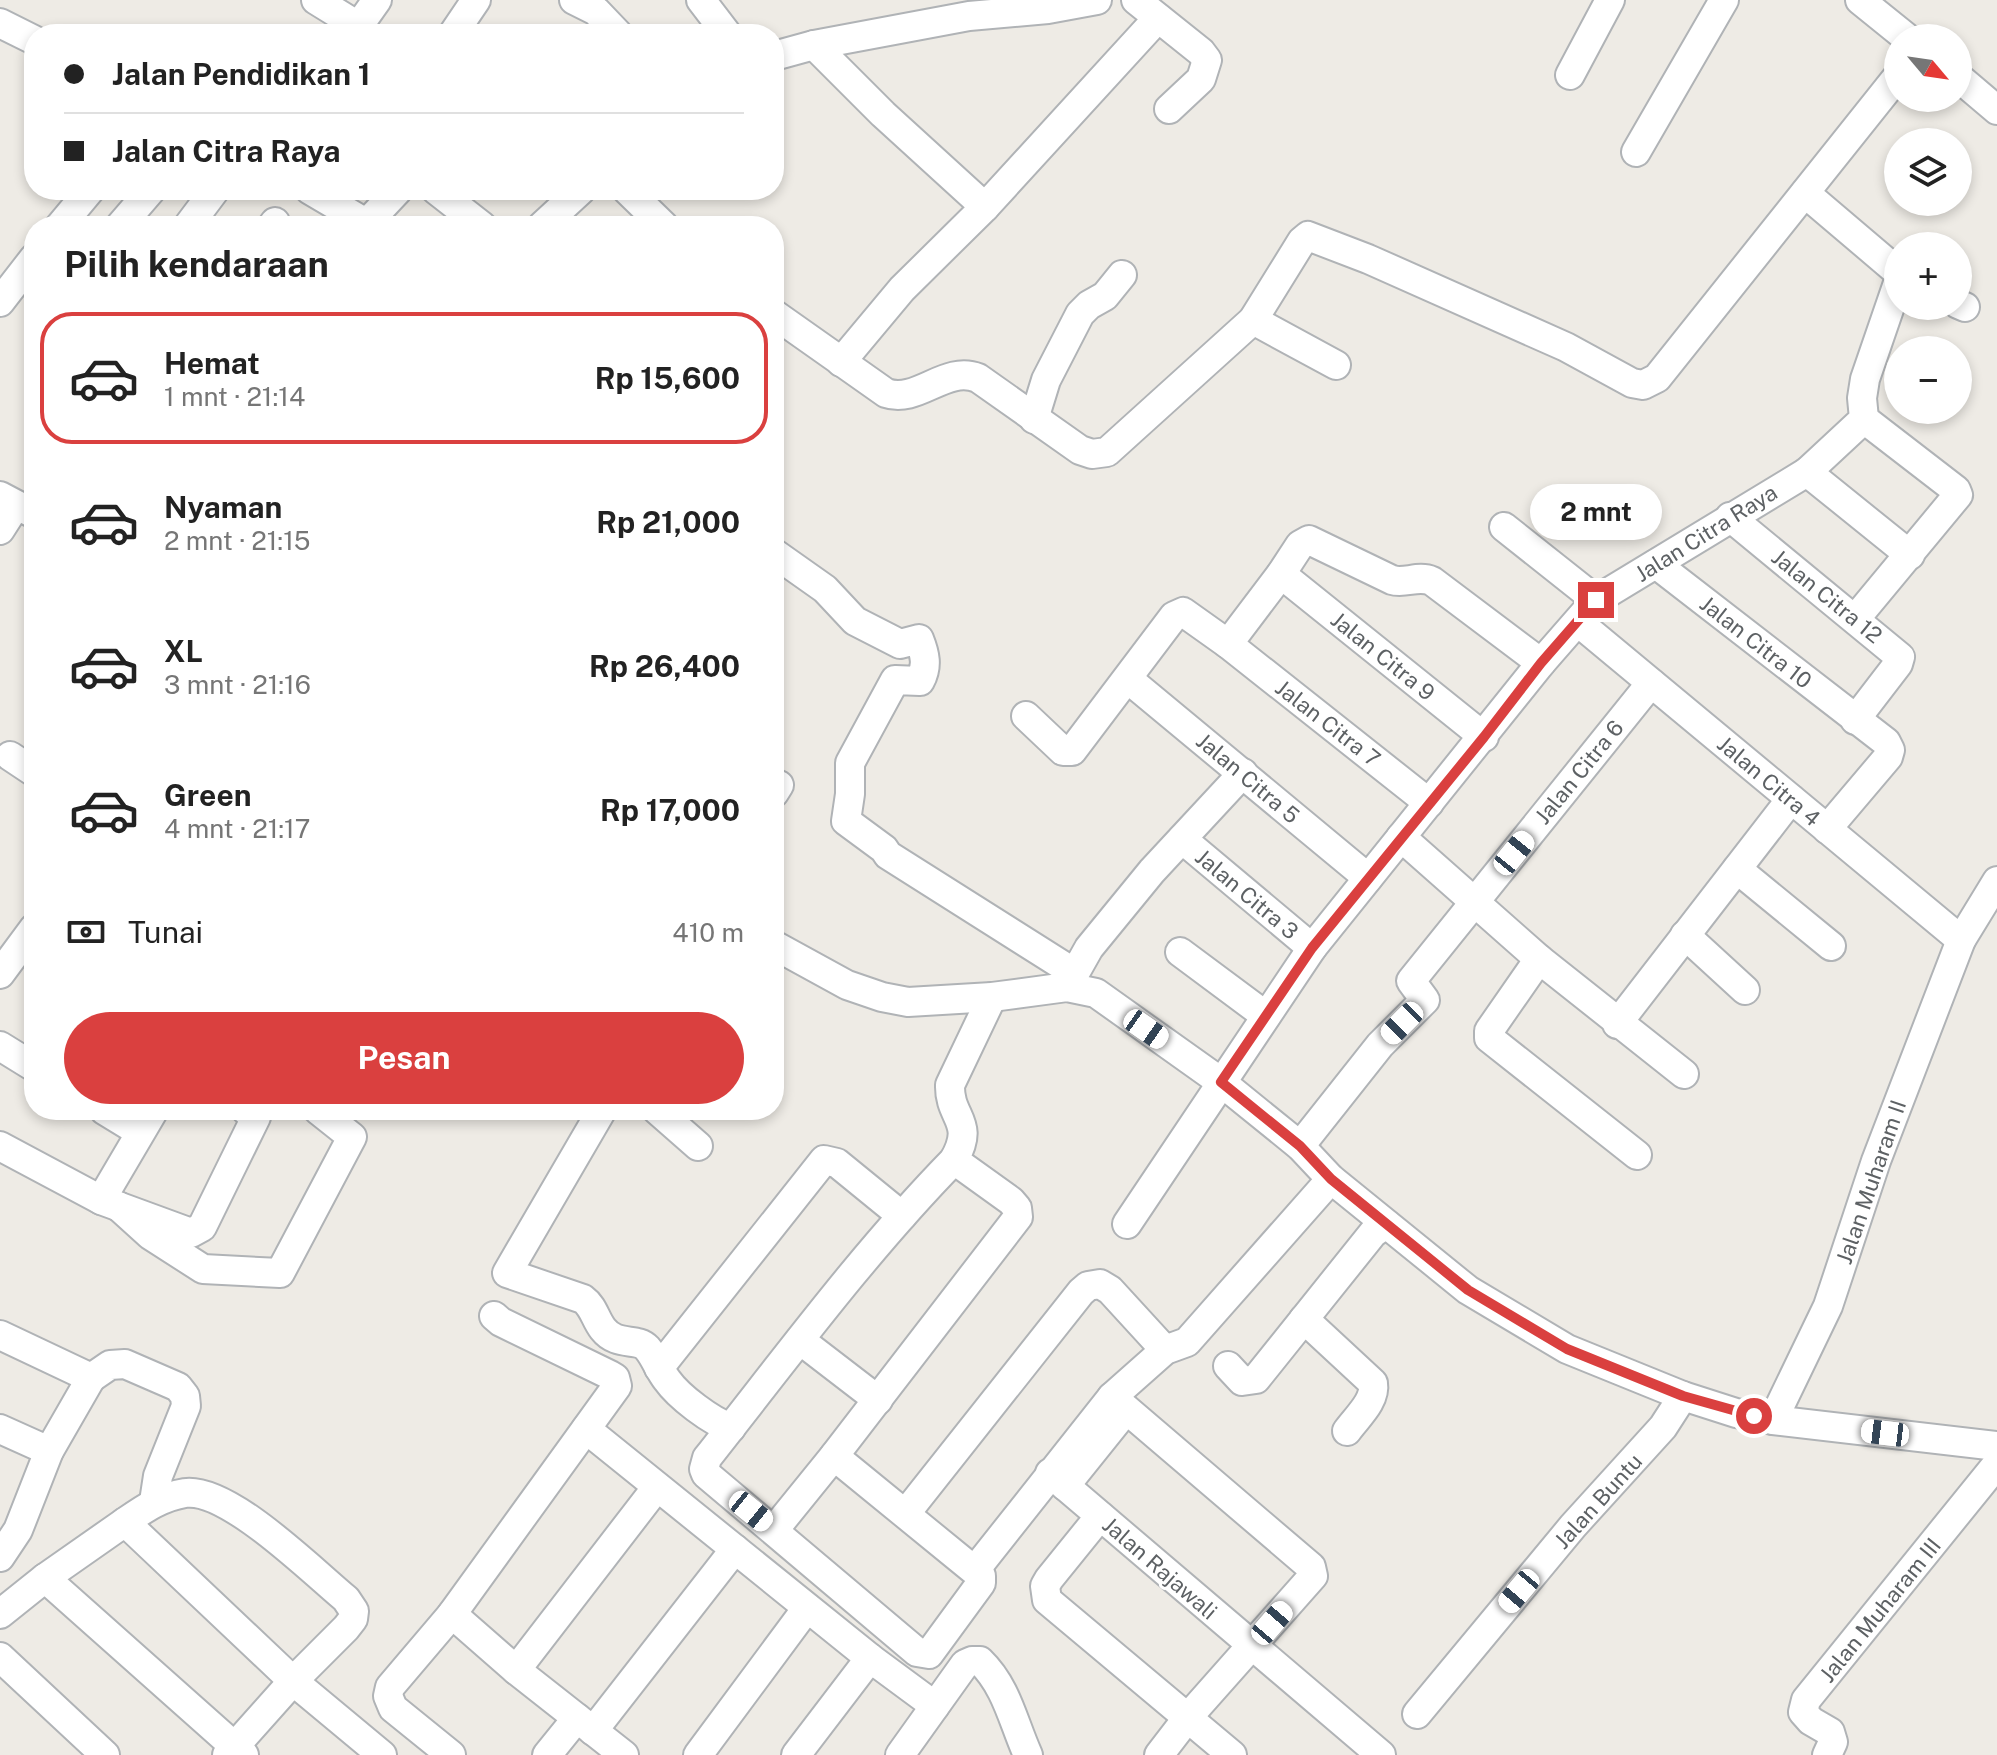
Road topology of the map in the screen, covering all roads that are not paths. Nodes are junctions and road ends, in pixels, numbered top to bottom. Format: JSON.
{"nodes":[{"id":1,"x":316,"y":0,"type":"edge"},
{"id":2,"x":377,"y":0,"type":"edge"},
{"id":3,"x":476,"y":0,"type":"edge"},
{"id":4,"x":574,"y":0,"type":"edge"},
{"id":5,"x":701,"y":0,"type":"edge"},
{"id":6,"x":1097,"y":0,"type":"edge"},
{"id":7,"x":1136,"y":0,"type":"edge"},
{"id":8,"x":1610,"y":0,"type":"edge"},
{"id":9,"x":1724,"y":0,"type":"edge"},
{"id":10,"x":1860,"y":0,"type":"edge"},
{"id":11,"x":1158,"y":18,"type":"junction"},
{"id":12,"x":0,"y":23,"type":"edge"},
{"id":13,"x":347,"y":24,"type":"edge"},
{"id":14,"x":359,"y":24,"type":"edge"},
{"id":15,"x":460,"y":24,"type":"edge"},
{"id":16,"x":608,"y":24,"type":"edge"},
{"id":17,"x":719,"y":24,"type":"edge"},
{"id":18,"x":1890,"y":24,"type":"edge"},
{"id":19,"x":24,"y":35,"type":"edge"},
{"id":20,"x":814,"y":45,"type":"junction"},
{"id":21,"x":784,"y":53,"type":"edge"},
{"id":22,"x":1570,"y":75,"type":"dead end"},
{"id":23,"x":1972,"y":89,"type":"edge"},
{"id":24,"x":1884,"y":94,"type":"edge"},
{"id":25,"x":1169,"y":109,"type":"dead end"},
{"id":26,"x":1997,"y":110,"type":"edge"},
{"id":27,"x":1636,"y":152,"type":"dead end"},
{"id":28,"x":1805,"y":193,"type":"junction"},
{"id":29,"x":82,"y":200,"type":"edge"},
{"id":30,"x":327,"y":200,"type":"edge"},
{"id":31,"x":389,"y":200,"type":"edge"},
{"id":32,"x":449,"y":200,"type":"edge"},
{"id":33,"x":570,"y":200,"type":"edge"},
{"id":34,"x":637,"y":200,"type":"edge"},
{"id":35,"x":985,"y":207,"type":"junction"},
{"id":36,"x":68,"y":216,"type":"edge"},
{"id":37,"x":355,"y":216,"type":"edge"},
{"id":38,"x":376,"y":216,"type":"edge"},
{"id":39,"x":469,"y":216,"type":"edge"},
{"id":40,"x":553,"y":216,"type":"edge"},
{"id":41,"x":654,"y":216,"type":"edge"},
{"id":42,"x":1884,"y":260,"type":"edge"},
{"id":43,"x":24,"y":271,"type":"edge"},
{"id":44,"x":1122,"y":275,"type":"dead end"},
{"id":45,"x":0,"y":302,"type":"edge"},
{"id":46,"x":1253,"y":320,"type":"junction"},
{"id":47,"x":1885,"y":320,"type":"edge"},
{"id":48,"x":784,"y":321,"type":"edge"},
{"id":49,"x":841,"y":362,"type":"junction"},
{"id":50,"x":1336,"y":365,"type":"dead end"},
{"id":51,"x":1034,"y":419,"type":"junction"},
{"id":52,"x":1864,"y":419,"type":"junction"},
{"id":53,"x":1807,"y":472,"type":"junction"},
{"id":54,"x":17,"y":505,"type":"edge"},
{"id":55,"x":1730,"y":517,"type":"junction"},
{"id":56,"x":1504,"y":527,"type":"dead end"},
{"id":57,"x":0,"y":530,"type":"edge"},
{"id":58,"x":1910,"y":555,"type":"junction"},
{"id":59,"x":784,"y":560,"type":"edge"},
{"id":60,"x":1656,"y":564,"type":"junction"},
{"id":61,"x":1281,"y":574,"type":"junction"},
{"id":62,"x":1596,"y":600,"type":"junction"},
{"id":63,"x":1856,"y":618,"type":"junction"},
{"id":64,"x":1578,"y":622,"type":"junction"},
{"id":65,"x":1228,"y":644,"type":"junction"},
{"id":66,"x":1541,"y":663,"type":"junction"},
{"id":67,"x":1128,"y":679,"type":"junction"},
{"id":68,"x":1651,"y":683,"type":"junction"},
{"id":69,"x":1026,"y":716,"type":"dead end"},
{"id":70,"x":1855,"y":720,"type":"junction"},
{"id":71,"x":1484,"y":737,"type":"junction"},
{"id":72,"x":10,"y":756,"type":"dead end"},
{"id":73,"x":24,"y":765,"type":"edge"},
{"id":74,"x":1243,"y":773,"type":"junction"},
{"id":75,"x":1791,"y":799,"type":"junction"},
{"id":76,"x":1429,"y":803,"type":"junction"},
{"id":77,"x":1827,"y":829,"type":"junction"},
{"id":78,"x":1401,"y":837,"type":"junction"},
{"id":79,"x":1182,"y":839,"type":"junction"},
{"id":80,"x":1737,"y":869,"type":"junction"},
{"id":81,"x":1368,"y":878,"type":"junction"},
{"id":82,"x":1997,"y":881,"type":"edge"},
{"id":83,"x":1475,"y":901,"type":"junction"},
{"id":84,"x":1986,"y":921,"type":"edge"},
{"id":85,"x":1685,"y":935,"type":"junction"},
{"id":86,"x":1961,"y":940,"type":"junction"},
{"id":87,"x":1831,"y":946,"type":"dead end"},
{"id":88,"x":1312,"y":948,"type":"junction"},
{"id":89,"x":24,"y":949,"type":"edge"},
{"id":90,"x":784,"y":950,"type":"edge"},
{"id":91,"x":1180,"y":952,"type":"dead end"},
{"id":92,"x":1539,"y":959,"type":"junction"},
{"id":93,"x":0,"y":974,"type":"edge"},
{"id":94,"x":1070,"y":979,"type":"junction"},
{"id":95,"x":1745,"y":990,"type":"dead end"},
{"id":96,"x":992,"y":997,"type":"junction"},
{"id":97,"x":1266,"y":1016,"type":"junction"},
{"id":98,"x":1617,"y":1024,"type":"junction"},
{"id":99,"x":0,"y":1046,"type":"edge"},
{"id":100,"x":24,"y":1061,"type":"edge"},
{"id":101,"x":1684,"y":1074,"type":"dead end"},
{"id":102,"x":1221,"y":1082,"type":"junction"},
{"id":103,"x":255,"y":1120,"type":"edge"},
{"id":104,"x":331,"y":1120,"type":"edge"},
{"id":105,"x":596,"y":1120,"type":"edge"},
{"id":106,"x":668,"y":1120,"type":"edge"},
{"id":107,"x":147,"y":1121,"type":"edge"},
{"id":108,"x":0,"y":1146,"type":"edge"},
{"id":109,"x":698,"y":1146,"type":"dead end"},
{"id":110,"x":1300,"y":1146,"type":"junction"},
{"id":111,"x":1637,"y":1155,"type":"dead end"},
{"id":112,"x":954,"y":1160,"type":"junction"},
{"id":113,"x":1331,"y":1179,"type":"junction"},
{"id":114,"x":109,"y":1203,"type":"junction"},
{"id":115,"x":902,"y":1216,"type":"junction"},
{"id":116,"x":1127,"y":1224,"type":"dead end"},
{"id":117,"x":1386,"y":1224,"type":"junction"},
{"id":118,"x":494,"y":1316,"type":"dead end"},
{"id":119,"x":1304,"y":1319,"type":"junction"},
{"id":120,"x":0,"y":1335,"type":"edge"},
{"id":121,"x":800,"y":1340,"type":"junction"},
{"id":122,"x":1165,"y":1350,"type":"junction"},
{"id":123,"x":1228,"y":1366,"type":"dead end"},
{"id":124,"x":659,"y":1368,"type":"junction"},
{"id":125,"x":91,"y":1378,"type":"junction"},
{"id":126,"x":1683,"y":1396,"type":"junction"},
{"id":127,"x":878,"y":1400,"type":"junction"},
{"id":128,"x":1119,"y":1404,"type":"junction"},
{"id":129,"x":1773,"y":1420,"type":"junction"},
{"id":130,"x":731,"y":1428,"type":"junction"},
{"id":131,"x":0,"y":1429,"type":"edge"},
{"id":132,"x":586,"y":1429,"type":"junction"},
{"id":133,"x":1347,"y":1431,"type":"dead end"},
{"id":134,"x":1997,"y":1446,"type":"edge"},
{"id":135,"x":49,"y":1451,"type":"junction"},
{"id":136,"x":834,"y":1456,"type":"junction"},
{"id":137,"x":1997,"y":1464,"type":"edge"},
{"id":138,"x":1058,"y":1480,"type":"junction"},
{"id":139,"x":657,"y":1487,"type":"junction"},
{"id":140,"x":154,"y":1502,"type":"junction"},
{"id":141,"x":906,"y":1513,"type":"junction"},
{"id":142,"x":1100,"y":1516,"type":"junction"},
{"id":143,"x":125,"y":1522,"type":"junction"},
{"id":144,"x":9,"y":1526,"type":"edge"},
{"id":145,"x":774,"y":1530,"type":"junction"},
{"id":146,"x":735,"y":1549,"type":"junction"},
{"id":147,"x":0,"y":1557,"type":"edge"},
{"id":148,"x":975,"y":1570,"type":"junction"},
{"id":149,"x":45,"y":1578,"type":"junction"},
{"id":150,"x":807,"y":1608,"type":"junction"},
{"id":151,"x":0,"y":1614,"type":"edge"},
{"id":152,"x":452,"y":1614,"type":"junction"},
{"id":153,"x":1251,"y":1646,"type":"junction"},
{"id":154,"x":0,"y":1657,"type":"edge"},
{"id":155,"x":870,"y":1658,"type":"junction"},
{"id":156,"x":516,"y":1670,"type":"junction"},
{"id":157,"x":293,"y":1681,"type":"junction"},
{"id":158,"x":935,"y":1706,"type":"junction"},
{"id":159,"x":1417,"y":1714,"type":"dead end"},
{"id":160,"x":1189,"y":1716,"type":"junction"},
{"id":161,"x":598,"y":1740,"type":"edge"},
{"id":162,"x":1020,"y":1750,"type":"edge"},
{"id":163,"x":235,"y":1752,"type":"edge"},
{"id":164,"x":105,"y":1755,"type":"edge"},
{"id":165,"x":382,"y":1755,"type":"edge"},
{"id":166,"x":451,"y":1755,"type":"edge"},
{"id":167,"x":547,"y":1755,"type":"edge"},
{"id":168,"x":698,"y":1755,"type":"edge"},
{"id":169,"x":796,"y":1755,"type":"edge"},
{"id":170,"x":900,"y":1755,"type":"edge"},
{"id":171,"x":1159,"y":1755,"type":"edge"},
{"id":172,"x":1232,"y":1755,"type":"edge"},
{"id":173,"x":1381,"y":1755,"type":"edge"},
{"id":174,"x":1827,"y":1755,"type":"edge"}],
"edges":[{"from":1,"to":13,"type":"street"},
{"from":2,"to":14,"type":"street"},
{"from":3,"to":15,"type":"street"},
{"from":4,"to":16,"type":"street"},
{"from":5,"to":17,"type":"street"},
{"from":6,"to":20,"type":"street"},
{"from":7,"to":11,"type":"street"},
{"from":8,"to":22,"type":"street"},
{"from":9,"to":27,"type":"street"},
{"from":10,"to":18,"type":"street"},
{"from":11,"to":25,"type":"street"},
{"from":11,"to":35,"type":"street"},
{"from":12,"to":19,"type":"street"},
{"from":20,"to":21,"type":"street"},
{"from":20,"to":35,"type":"street"},
{"from":23,"to":26,"type":"street"},
{"from":24,"to":28,"type":"street"},
{"from":28,"to":42,"type":"street"},
{"from":28,"to":46,"type":"street"},
{"from":29,"to":36,"type":"street"},
{"from":30,"to":37,"type":"street"},
{"from":31,"to":38,"type":"street"},
{"from":32,"to":39,"type":"street"},
{"from":33,"to":40,"type":"street"},
{"from":34,"to":41,"type":"street"},
{"from":35,"to":49,"type":"street"},
{"from":43,"to":45,"type":"street"},
{"from":44,"to":51,"type":"street"},
{"from":46,"to":50,"type":"street"},
{"from":46,"to":51,"type":"street"},
{"from":47,"to":52,"type":"street"},
{"from":48,"to":49,"type":"street"},
{"from":49,"to":51,"type":"street"},
{"from":52,"to":53,"type":"street","name":"Jalan Citra Raya"},
{"from":52,"to":58,"type":"street"},
{"from":53,"to":55,"type":"street","name":"Jalan Citra Raya"},
{"from":53,"to":58,"type":"street"},
{"from":54,"to":57,"type":"street"},
{"from":55,"to":60,"type":"street","name":"Jalan Citra Raya"},
{"from":55,"to":63,"type":"street","name":"Jalan Citra 12"},
{"from":56,"to":62,"type":"street"},
{"from":58,"to":63,"type":"street"},
{"from":59,"to":94,"type":"street"},
{"from":60,"to":62,"type":"street","name":"Jalan Citra Raya"},
{"from":60,"to":70,"type":"street","name":"Jalan Citra 10"},
{"from":61,"to":65,"type":"street"},
{"from":61,"to":66,"type":"street"},
{"from":61,"to":71,"type":"street","name":"Jalan Citra 9"},
{"from":62,"to":64,"type":"street","name":"Jalan Citra Raya"},
{"from":63,"to":70,"type":"street","name":"Jalan Citra 12"},
{"from":64,"to":66,"type":"street","name":"Jalan Citra Raya"},
{"from":64,"to":68,"type":"street","name":"Jalan Citra 4"},
{"from":65,"to":67,"type":"street","name":"Jalan Citra 7"},
{"from":65,"to":76,"type":"street","name":"Jalan Citra 7"},
{"from":66,"to":71,"type":"street","name":"Jalan Citra Raya"},
{"from":67,"to":69,"type":"street"},
{"from":67,"to":74,"type":"street","name":"Jalan Citra 5"},
{"from":68,"to":75,"type":"street","name":"Jalan Citra 4"},
{"from":68,"to":83,"type":"street","name":"Jalan Citra 6"},
{"from":70,"to":77,"type":"street","name":"Jalan Citra 10"},
{"from":71,"to":76,"type":"street","name":"Jalan Citra Raya"},
{"from":72,"to":73,"type":"street"},
{"from":74,"to":79,"type":"street"},
{"from":74,"to":81,"type":"street","name":"Jalan Citra 5"},
{"from":75,"to":77,"type":"street","name":"Jalan Citra 4"},
{"from":75,"to":80,"type":"street"},
{"from":76,"to":78,"type":"street","name":"Jalan Citra Raya"},
{"from":77,"to":86,"type":"street","name":"Jalan Citra 4"},
{"from":78,"to":81,"type":"street","name":"Jalan Citra Raya"},
{"from":78,"to":83,"type":"street"},
{"from":79,"to":88,"type":"street","name":"Jalan Citra 3"},
{"from":79,"to":94,"type":"street"},
{"from":80,"to":85,"type":"street"},
{"from":80,"to":87,"type":"street"},
{"from":81,"to":88,"type":"street","name":"Jalan Citra Raya"},
{"from":82,"to":84,"type":"street","name":"Jalan Muharam II"},
{"from":83,"to":92,"type":"street"},
{"from":83,"to":110,"type":"street","name":"Jalan Citra 6"},
{"from":84,"to":86,"type":"street","name":"Jalan Muharam II"},
{"from":85,"to":95,"type":"street"},
{"from":85,"to":98,"type":"street"},
{"from":86,"to":129,"type":"street","name":"Jalan Muharam II"},
{"from":88,"to":97,"type":"street","name":"Jalan Citra Raya"},
{"from":89,"to":93,"type":"street"},
{"from":90,"to":96,"type":"street"},
{"from":91,"to":97,"type":"street"},
{"from":92,"to":98,"type":"street"},
{"from":92,"to":111,"type":"street"},
{"from":94,"to":96,"type":"street"},
{"from":94,"to":102,"type":"street"},
{"from":96,"to":112,"type":"street"},
{"from":97,"to":102,"type":"street","name":"Jalan Citra Raya"},
{"from":98,"to":101,"type":"street"},
{"from":99,"to":100,"type":"street"},
{"from":102,"to":110,"type":"street"},
{"from":102,"to":116,"type":"street","name":"Jalan Citra Raya"},
{"from":103,"to":114,"type":"street"},
{"from":104,"to":114,"type":"street"},
{"from":105,"to":124,"type":"street"},
{"from":106,"to":109,"type":"street"},
{"from":107,"to":114,"type":"street"},
{"from":108,"to":114,"type":"street"},
{"from":110,"to":113,"type":"street"},
{"from":112,"to":115,"type":"street"},
{"from":112,"to":127,"type":"street"},
{"from":113,"to":117,"type":"street"},
{"from":113,"to":122,"type":"street"},
{"from":115,"to":121,"type":"street"},
{"from":115,"to":124,"type":"street"},
{"from":117,"to":119,"type":"street"},
{"from":117,"to":126,"type":"street"},
{"from":118,"to":132,"type":"street"},
{"from":119,"to":123,"type":"street"},
{"from":119,"to":133,"type":"street"},
{"from":120,"to":125,"type":"street"},
{"from":121,"to":127,"type":"street"},
{"from":121,"to":130,"type":"street"},
{"from":122,"to":128,"type":"street"},
{"from":122,"to":141,"type":"street"},
{"from":124,"to":130,"type":"street"},
{"from":125,"to":135,"type":"street"},
{"from":125,"to":140,"type":"street"},
{"from":126,"to":129,"type":"street"},
{"from":126,"to":159,"type":"street","name":"Jalan Buntu"},
{"from":127,"to":136,"type":"street"},
{"from":128,"to":138,"type":"street"},
{"from":128,"to":153,"type":"street"},
{"from":129,"to":134,"type":"street"},
{"from":130,"to":145,"type":"street"},
{"from":131,"to":135,"type":"street"},
{"from":132,"to":139,"type":"street"},
{"from":132,"to":152,"type":"street"},
{"from":135,"to":144,"type":"street"},
{"from":136,"to":141,"type":"street"},
{"from":136,"to":145,"type":"street"},
{"from":137,"to":174,"type":"street","name":"Jalan Muharam III"},
{"from":138,"to":142,"type":"street","name":"Jalan Rajawali"},
{"from":138,"to":148,"type":"street"},
{"from":139,"to":146,"type":"street"},
{"from":139,"to":156,"type":"street"},
{"from":140,"to":143,"type":"street"},
{"from":140,"to":157,"type":"street"},
{"from":141,"to":148,"type":"street"},
{"from":142,"to":153,"type":"street","name":"Jalan Rajawali"},
{"from":142,"to":160,"type":"street"},
{"from":143,"to":149,"type":"street"},
{"from":143,"to":157,"type":"street"},
{"from":144,"to":147,"type":"street"},
{"from":145,"to":148,"type":"street"},
{"from":146,"to":150,"type":"street"},
{"from":146,"to":161,"type":"street"},
{"from":149,"to":151,"type":"street"},
{"from":149,"to":163,"type":"street"},
{"from":150,"to":155,"type":"street"},
{"from":150,"to":168,"type":"street"},
{"from":152,"to":156,"type":"street"},
{"from":152,"to":166,"type":"street"},
{"from":153,"to":160,"type":"street"},
{"from":153,"to":173,"type":"street","name":"Jalan Rajawali"},
{"from":154,"to":164,"type":"street"},
{"from":155,"to":158,"type":"street"},
{"from":155,"to":169,"type":"street"},
{"from":156,"to":161,"type":"street"},
{"from":157,"to":163,"type":"street"},
{"from":157,"to":165,"type":"street"},
{"from":158,"to":162,"type":"street"},
{"from":158,"to":170,"type":"street"},
{"from":160,"to":171,"type":"street"},
{"from":160,"to":172,"type":"street"},
{"from":161,"to":167,"type":"street"}]}
